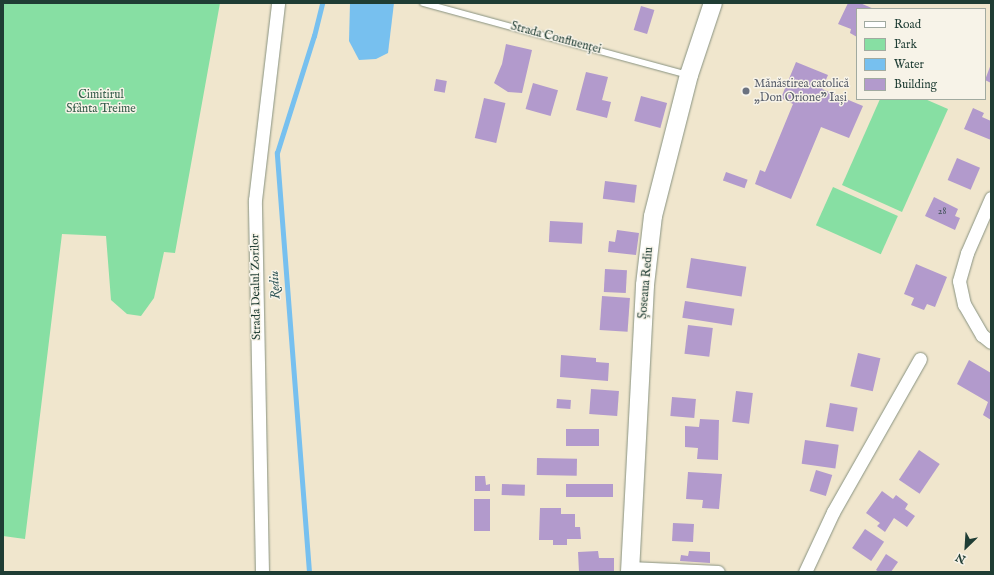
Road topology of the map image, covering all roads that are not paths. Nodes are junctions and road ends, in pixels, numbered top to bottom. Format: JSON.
{"nodes":[{"id":1,"x":278,"y":3,"type":"edge"},
{"id":2,"x":423,"y":3,"type":"edge"},
{"id":3,"x":713,"y":3,"type":"edge"},
{"id":4,"x":688,"y":75,"type":"junction"},
{"id":5,"x":991,"y":198,"type":"edge"},
{"id":6,"x":991,"y":342,"type":"edge"},
{"id":7,"x":920,"y":360,"type":"dead end"},
{"id":8,"x":630,"y":570,"type":"edge"},
{"id":9,"x":262,"y":572,"type":"edge"},
{"id":10,"x":718,"y":572,"type":"edge"},
{"id":11,"x":805,"y":572,"type":"edge"}],
"edges":[{"from":1,"to":9,"type":"street","name":"Strada Dealul Zorilor"},
{"from":2,"to":4,"type":"lane","name":"Strada Confluenței"},
{"from":3,"to":4,"type":"main road","name":"Șoseaua Rediu"},
{"from":4,"to":8,"type":"main road","name":"Șoseaua Rediu"},
{"from":5,"to":6,"type":"street"},
{"from":7,"to":11,"type":"street"},
{"from":8,"to":10,"type":"street"}]}
